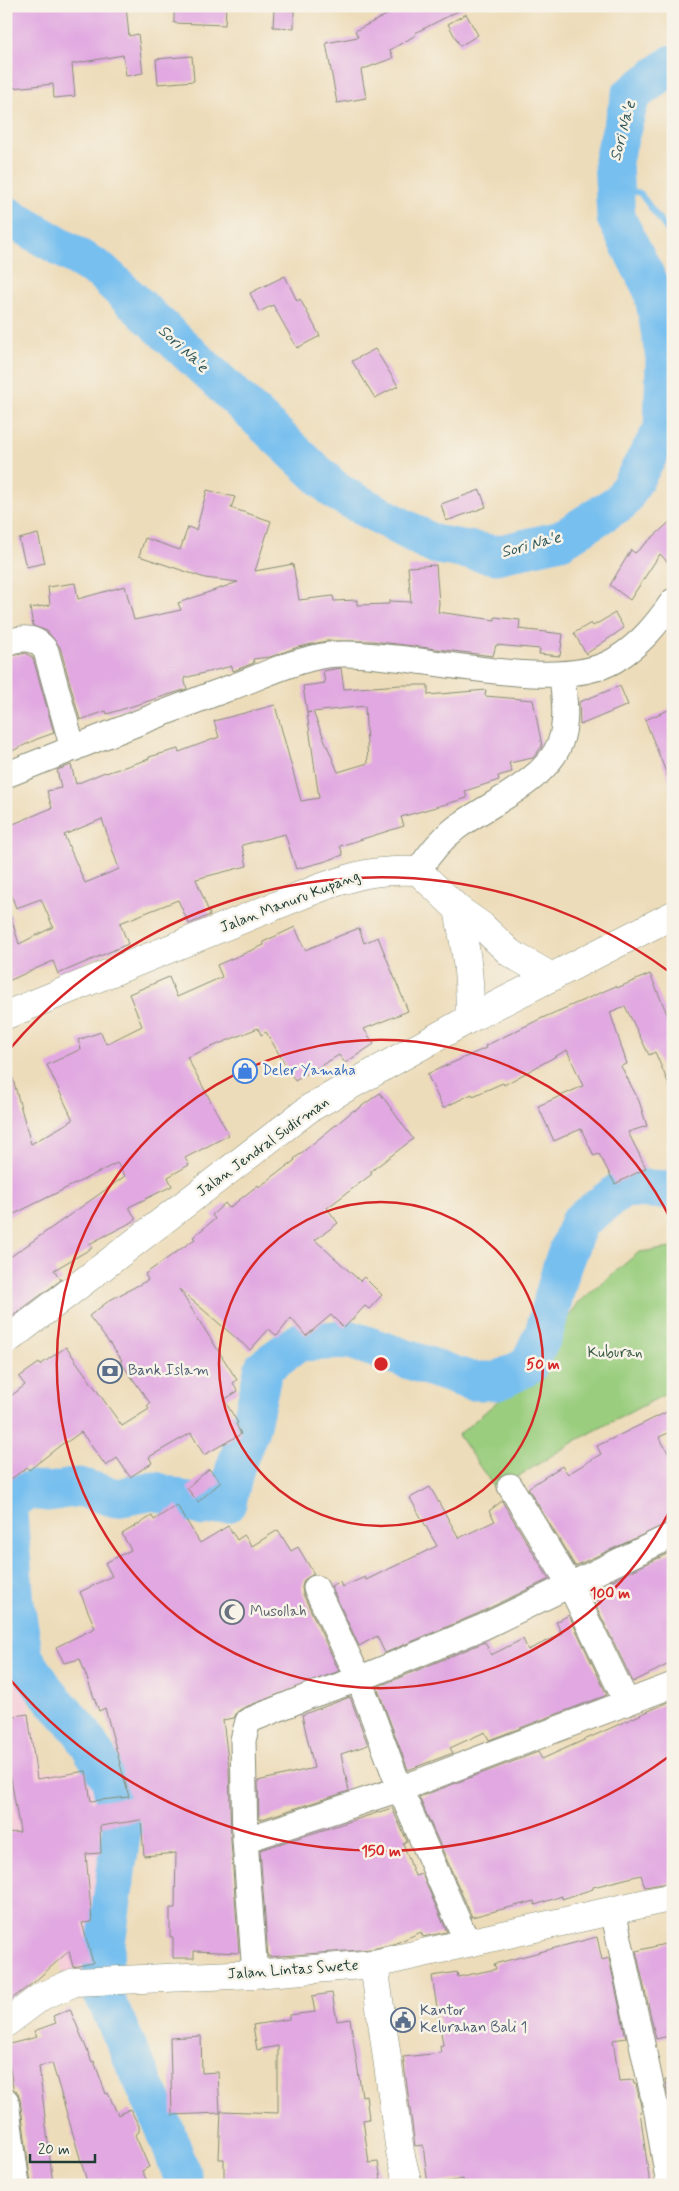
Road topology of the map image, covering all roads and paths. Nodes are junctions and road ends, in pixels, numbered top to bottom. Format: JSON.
{"nodes":[{"id":1,"x":673,"y":601,"type":"edge"},
{"id":2,"x":6,"y":642,"type":"edge"},
{"id":3,"x":562,"y":675,"type":"junction"},
{"id":4,"x":73,"y":749,"type":"junction"},
{"id":5,"x":6,"y":775,"type":"edge"},
{"id":6,"x":418,"y":870,"type":"junction"},
{"id":7,"x":458,"y":909,"type":"junction"},
{"id":8,"x":673,"y":915,"type":"edge"},
{"id":9,"x":552,"y":977,"type":"junction"},
{"id":10,"x":6,"y":1015,"type":"edge"},
{"id":11,"x":470,"y":1020,"type":"junction"},
{"id":12,"x":6,"y":1341,"type":"edge"},
{"id":13,"x":510,"y":1486,"type":"dead end"},
{"id":14,"x":673,"y":1535,"type":"edge"},
{"id":15,"x":570,"y":1585,"type":"junction"},
{"id":16,"x":316,"y":1588,"type":"dead end"},
{"id":17,"x":359,"y":1680,"type":"junction"},
{"id":18,"x":673,"y":1685,"type":"edge"},
{"id":19,"x":627,"y":1703,"type":"junction"},
{"id":20,"x":400,"y":1788,"type":"junction"},
{"id":21,"x":245,"y":1840,"type":"junction"},
{"id":22,"x":673,"y":1897,"type":"edge"},
{"id":23,"x":613,"y":1911,"type":"junction"},
{"id":24,"x":468,"y":1944,"type":"junction"},
{"id":25,"x":374,"y":1964,"type":"junction"},
{"id":26,"x":255,"y":1974,"type":"junction"},
{"id":27,"x":6,"y":2023,"type":"edge"},
{"id":28,"x":6,"y":2102,"type":"edge"},
{"id":29,"x":665,"y":2112,"type":"edge"},
{"id":30,"x":17,"y":2185,"type":"edge"},
{"id":31,"x":408,"y":2185,"type":"edge"},
{"id":32,"x":669,"y":2185,"type":"edge"}],
"edges":[{"from":1,"to":3,"type":"street"},
{"from":2,"to":4,"type":"street"},
{"from":3,"to":4,"type":"street"},
{"from":3,"to":6,"type":"street"},
{"from":4,"to":5,"type":"street"},
{"from":6,"to":7,"type":"main road"},
{"from":6,"to":10,"type":"main road","name":"Jalan Manuru Kupang"},
{"from":7,"to":9,"type":"main road"},
{"from":7,"to":11,"type":"main road"},
{"from":8,"to":9,"type":"main road","name":"Jalan Jendral Sudirman"},
{"from":9,"to":11,"type":"main road","name":"Jalan Jendral Sudirman"},
{"from":11,"to":12,"type":"main road","name":"Jalan Jendral Sudirman"},
{"from":13,"to":15,"type":"street"},
{"from":14,"to":15,"type":"street"},
{"from":15,"to":17,"type":"street"},
{"from":15,"to":19,"type":"street"},
{"from":16,"to":17,"type":"street"},
{"from":17,"to":20,"type":"street"},
{"from":17,"to":21,"type":"street"},
{"from":18,"to":19,"type":"street"},
{"from":19,"to":20,"type":"street"},
{"from":20,"to":21,"type":"street"},
{"from":20,"to":24,"type":"street"},
{"from":21,"to":26,"type":"street"},
{"from":22,"to":23,"type":"main road"},
{"from":23,"to":24,"type":"main road"},
{"from":23,"to":29,"type":"street"},
{"from":24,"to":25,"type":"main road"},
{"from":25,"to":26,"type":"main road","name":"Jalan Lintas Swete"},
{"from":25,"to":31,"type":"main road","name":"Jalan Lintas Swete"},
{"from":26,"to":27,"type":"main road","name":"Jalan Lintas Swete"},
{"from":28,"to":30,"type":"street"},
{"from":29,"to":32,"type":"street"}]}
